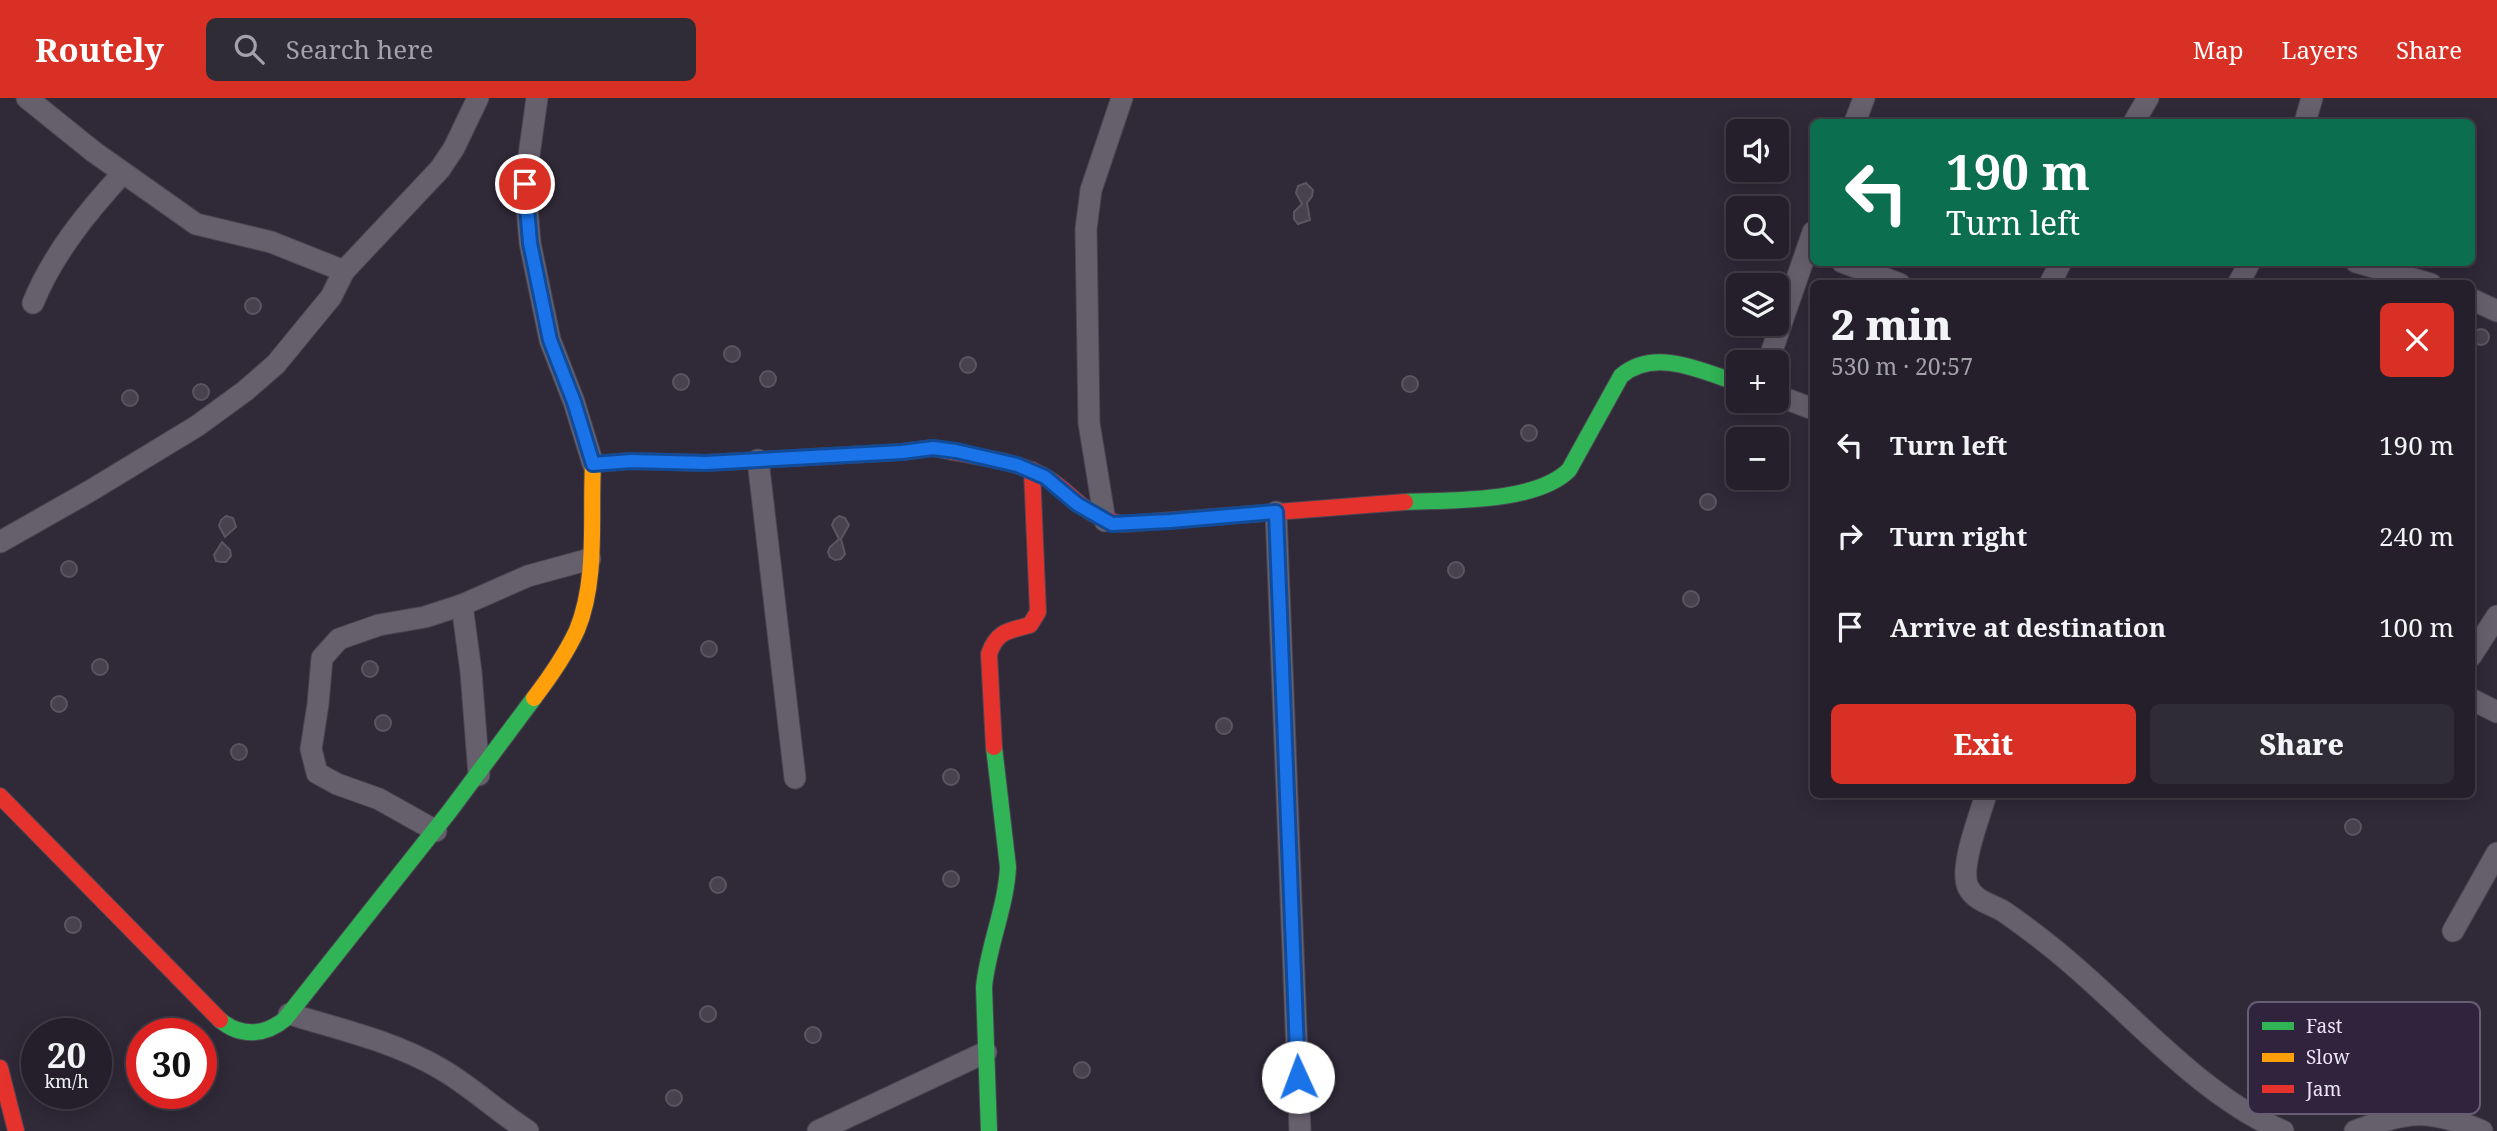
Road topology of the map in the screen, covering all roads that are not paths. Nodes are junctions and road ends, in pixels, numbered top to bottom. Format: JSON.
{"nodes":[{"id":1,"x":27,"y":98,"type":"edge"},
{"id":2,"x":478,"y":98,"type":"edge"},
{"id":3,"x":537,"y":98,"type":"edge"},
{"id":4,"x":1122,"y":98,"type":"edge"},
{"id":5,"x":1864,"y":98,"type":"edge"},
{"id":6,"x":2148,"y":98,"type":"edge"},
{"id":7,"x":2312,"y":98,"type":"edge"},
{"id":8,"x":1856,"y":119,"type":"edge"},
{"id":9,"x":2136,"y":119,"type":"edge"},
{"id":10,"x":2306,"y":119,"type":"edge"},
{"id":11,"x":123,"y":173,"type":"junction"},
{"id":12,"x":1810,"y":248,"type":"edge"},
{"id":13,"x":1853,"y":266,"type":"edge"},
{"id":14,"x":2370,"y":266,"type":"edge"},
{"id":15,"x":344,"y":271,"type":"junction"},
{"id":16,"x":1889,"y":280,"type":"edge"},
{"id":17,"x":2417,"y":280,"type":"edge"},
{"id":18,"x":2475,"y":301,"type":"edge"},
{"id":19,"x":33,"y":303,"type":"dead end"},
{"id":20,"x":2497,"y":311,"type":"edge"},
{"id":21,"x":1772,"y":350,"type":"edge"},
{"id":22,"x":1726,"y":380,"type":"edge"},
{"id":23,"x":1789,"y":400,"type":"edge"},
{"id":24,"x":1810,"y":408,"type":"edge"},
{"id":25,"x":758,"y":460,"type":"junction"},
{"id":26,"x":593,"y":464,"type":"junction"},
{"id":27,"x":1032,"y":470,"type":"junction"},
{"id":28,"x":1276,"y":512,"type":"junction"},
{"id":29,"x":1105,"y":521,"type":"junction"},
{"id":30,"x":0,"y":542,"type":"edge"},
{"id":31,"x":590,"y":559,"type":"junction"},
{"id":32,"x":462,"y":605,"type":"junction"},
{"id":33,"x":2497,"y":616,"type":"edge"},
{"id":34,"x":2475,"y":650,"type":"edge"},
{"id":35,"x":2475,"y":701,"type":"edge"},
{"id":36,"x":2497,"y":712,"type":"edge"},
{"id":37,"x":479,"y":775,"type":"junction"},
{"id":38,"x":795,"y":778,"type":"dead end"},
{"id":39,"x":0,"y":796,"type":"edge"},
{"id":40,"x":1985,"y":798,"type":"edge"},
{"id":41,"x":436,"y":831,"type":"junction"},
{"id":42,"x":2497,"y":853,"type":"edge"},
{"id":43,"x":2453,"y":931,"type":"dead end"},
{"id":44,"x":289,"y":1014,"type":"junction"},
{"id":45,"x":986,"y":1052,"type":"junction"},
{"id":46,"x":0,"y":1068,"type":"edge"},
{"id":47,"x":2248,"y":1113,"type":"edge"},
{"id":48,"x":2250,"y":1114,"type":"edge"},
{"id":49,"x":2411,"y":1114,"type":"edge"},
{"id":50,"x":2422,"y":1114,"type":"edge"},
{"id":51,"x":16,"y":1131,"type":"edge"},
{"id":52,"x":528,"y":1131,"type":"edge"},
{"id":53,"x":818,"y":1131,"type":"edge"},
{"id":54,"x":989,"y":1131,"type":"edge"},
{"id":55,"x":1300,"y":1131,"type":"edge"},
{"id":56,"x":2283,"y":1131,"type":"edge"},
{"id":57,"x":2355,"y":1131,"type":"edge"},
{"id":58,"x":2482,"y":1131,"type":"edge"}],
"edges":[{"from":1,"to":11,"type":"street"},
{"from":2,"to":15,"type":"street"},
{"from":3,"to":26,"type":"street"},
{"from":4,"to":29,"type":"street"},
{"from":5,"to":8,"type":"street"},
{"from":6,"to":9,"type":"street"},
{"from":7,"to":10,"type":"street"},
{"from":11,"to":15,"type":"street"},
{"from":11,"to":19,"type":"street"},
{"from":12,"to":21,"type":"street"},
{"from":13,"to":16,"type":"street"},
{"from":14,"to":17,"type":"street"},
{"from":15,"to":30,"type":"street"},
{"from":18,"to":20,"type":"street"},
{"from":22,"to":28,"type":"street"},
{"from":23,"to":24,"type":"street"},
{"from":25,"to":26,"type":"street"},
{"from":25,"to":27,"type":"street"},
{"from":25,"to":38,"type":"street"},
{"from":26,"to":31,"type":"street"},
{"from":27,"to":29,"type":"street"},
{"from":27,"to":45,"type":"street"},
{"from":28,"to":29,"type":"street"},
{"from":28,"to":55,"type":"street"},
{"from":31,"to":32,"type":"street"},
{"from":31,"to":37,"type":"street"},
{"from":32,"to":37,"type":"street"},
{"from":32,"to":41,"type":"street"},
{"from":33,"to":34,"type":"street"},
{"from":35,"to":36,"type":"street"},
{"from":37,"to":41,"type":"street"},
{"from":39,"to":44,"type":"street"},
{"from":40,"to":47,"type":"street"},
{"from":41,"to":44,"type":"street"},
{"from":42,"to":43,"type":"street"},
{"from":44,"to":52,"type":"street"},
{"from":45,"to":53,"type":"street"},
{"from":45,"to":54,"type":"street"},
{"from":46,"to":51,"type":"street"},
{"from":48,"to":56,"type":"street"},
{"from":49,"to":57,"type":"street"},
{"from":50,"to":58,"type":"street"}]}
